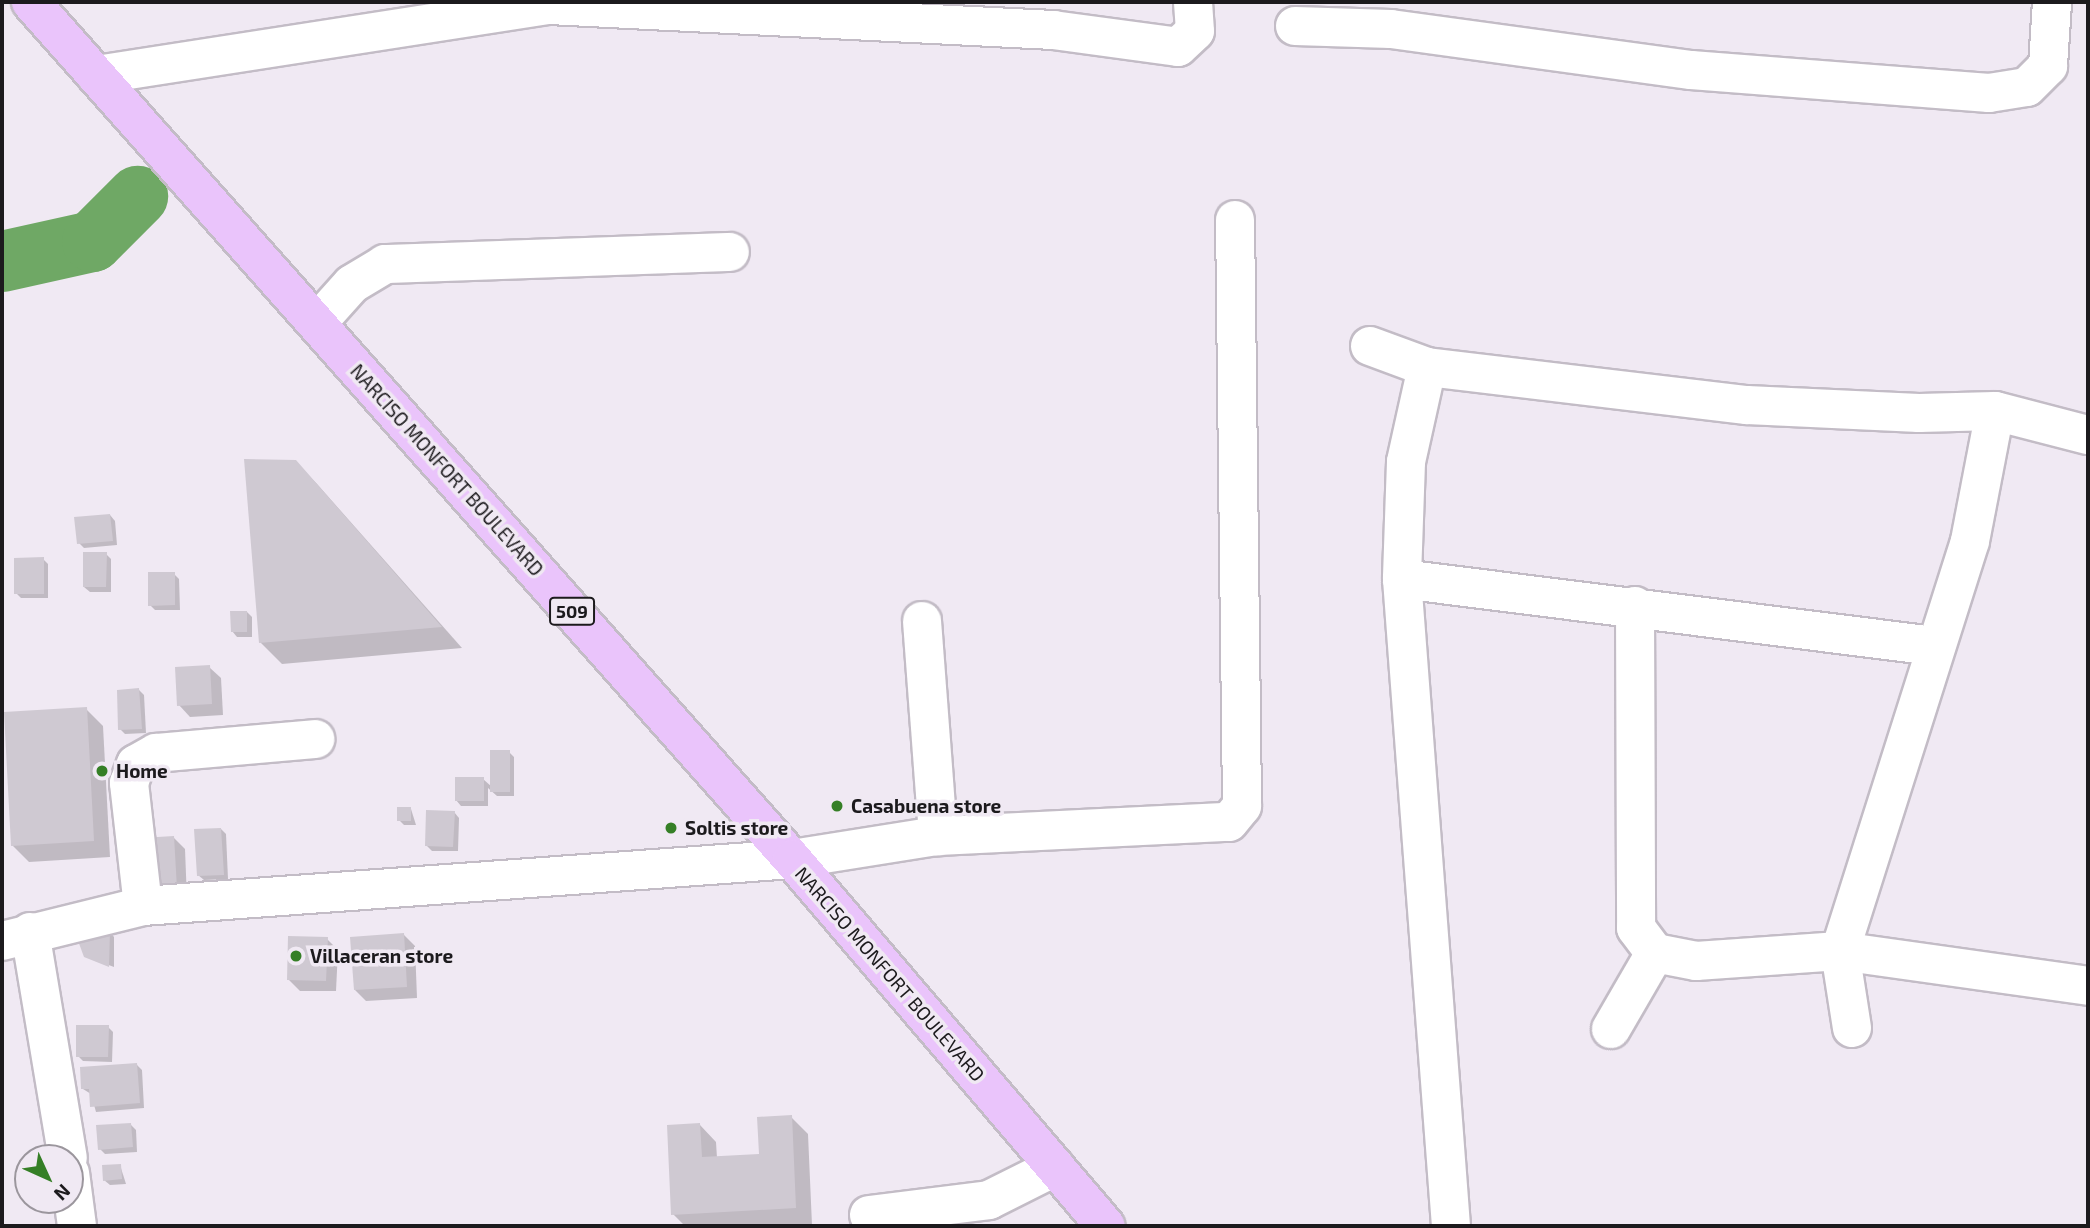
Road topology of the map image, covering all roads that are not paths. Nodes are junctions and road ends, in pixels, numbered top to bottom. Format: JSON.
{"nodes":[{"id":1,"x":31,"y":2,"type":"edge"},
{"id":2,"x":1192,"y":2,"type":"edge"},
{"id":3,"x":549,"y":3,"type":"edge"},
{"id":4,"x":2053,"y":12,"type":"edge"},
{"id":5,"x":1389,"y":15,"type":"edge"},
{"id":6,"x":1052,"y":16,"type":"edge"},
{"id":7,"x":1295,"y":26,"type":"dead end"},
{"id":8,"x":96,"y":75,"type":"junction"},
{"id":9,"x":1235,"y":220,"type":"dead end"},
{"id":10,"x":730,"y":252,"type":"dead end"},
{"id":11,"x":317,"y":323,"type":"junction"},
{"id":12,"x":1370,"y":346,"type":"dead end"},
{"id":13,"x":1427,"y":367,"type":"junction"},
{"id":14,"x":1995,"y":411,"type":"junction"},
{"id":15,"x":2088,"y":435,"type":"edge"},
{"id":16,"x":1402,"y":579,"type":"junction"},
{"id":17,"x":1635,"y":606,"type":"junction"},
{"id":18,"x":922,"y":621,"type":"dead end"},
{"id":19,"x":1934,"y":646,"type":"junction"},
{"id":20,"x":315,"y":739,"type":"dead end"},
{"id":21,"x":938,"y":836,"type":"junction"},
{"id":22,"x":792,"y":859,"type":"junction"},
{"id":23,"x":143,"y":906,"type":"junction"},
{"id":24,"x":16,"y":937,"type":"edge"},
{"id":25,"x":1840,"y":951,"type":"junction"},
{"id":26,"x":1655,"y":953,"type":"junction"},
{"id":27,"x":2088,"y":986,"type":"edge"},
{"id":28,"x":1852,"y":1028,"type":"dead end"},
{"id":29,"x":1611,"y":1030,"type":"dead end"},
{"id":30,"x":65,"y":1144,"type":"edge"},
{"id":31,"x":1055,"y":1167,"type":"junction"},
{"id":32,"x":869,"y":1215,"type":"dead end"},
{"id":33,"x":1106,"y":1226,"type":"edge"},
{"id":34,"x":1451,"y":1226,"type":"edge"}],
"edges":[{"from":1,"to":8,"type":"main road","name":"NARCISO MONFORT BOULEVARD","number":"509"},
{"from":2,"to":6,"type":"street"},
{"from":3,"to":6,"type":"street"},
{"from":3,"to":8,"type":"street"},
{"from":4,"to":5,"type":"street"},
{"from":5,"to":7,"type":"street"},
{"from":8,"to":11,"type":"main road","name":"NARCISO MONFORT BOULEVARD","number":"509"},
{"from":9,"to":21,"type":"street"},
{"from":10,"to":11,"type":"street"},
{"from":11,"to":22,"type":"main road","name":"NARCISO MONFORT BOULEVARD","number":"509"},
{"from":12,"to":13,"type":"street"},
{"from":13,"to":14,"type":"street"},
{"from":13,"to":16,"type":"street"},
{"from":14,"to":15,"type":"street"},
{"from":14,"to":19,"type":"street"},
{"from":16,"to":17,"type":"street"},
{"from":16,"to":34,"type":"street"},
{"from":17,"to":19,"type":"street"},
{"from":17,"to":26,"type":"street"},
{"from":18,"to":21,"type":"street"},
{"from":19,"to":25,"type":"street"},
{"from":20,"to":23,"type":"street"},
{"from":21,"to":22,"type":"street"},
{"from":22,"to":23,"type":"street"},
{"from":22,"to":31,"type":"main road","name":"NARCISO MONFORT BOULEVARD","number":"509"},
{"from":23,"to":24,"type":"street"},
{"from":24,"to":30,"type":"street"},
{"from":25,"to":26,"type":"street"},
{"from":25,"to":27,"type":"street"},
{"from":25,"to":28,"type":"street"},
{"from":26,"to":29,"type":"street"},
{"from":31,"to":32,"type":"street"},
{"from":31,"to":33,"type":"main road","name":"NARCISO MONFORT BOULEVARD","number":"509"}]}
